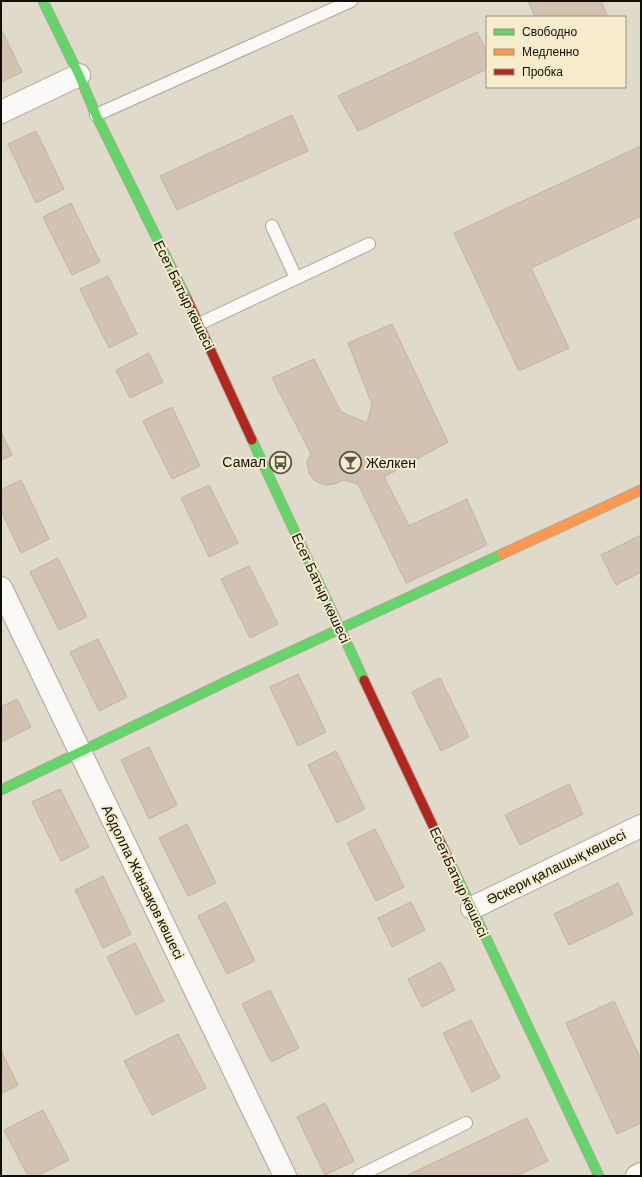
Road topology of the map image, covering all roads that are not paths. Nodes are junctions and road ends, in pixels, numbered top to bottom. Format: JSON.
{"nodes":[{"id":1,"x":43,"y":1,"type":"edge"},
{"id":2,"x":351,"y":1,"type":"edge"},
{"id":3,"x":79,"y":75,"type":"junction"},
{"id":4,"x":1,"y":112,"type":"edge"},
{"id":5,"x":96,"y":115,"type":"junction"},
{"id":6,"x":272,"y":226,"type":"dead end"},
{"id":7,"x":369,"y":244,"type":"dead end"},
{"id":8,"x":296,"y":278,"type":"junction"},
{"id":9,"x":199,"y":324,"type":"junction"},
{"id":10,"x":641,"y":490,"type":"edge"},
{"id":11,"x":1,"y":588,"type":"edge"},
{"id":12,"x":340,"y":629,"type":"junction"},
{"id":13,"x":80,"y":752,"type":"junction"},
{"id":14,"x":1,"y":790,"type":"edge"},
{"id":15,"x":641,"y":826,"type":"edge"},
{"id":16,"x":472,"y":908,"type":"junction"},
{"id":17,"x":466,"y":1123,"type":"dead end"},
{"id":18,"x":641,"y":1174,"type":"edge"},
{"id":19,"x":284,"y":1176,"type":"edge"},
{"id":20,"x":359,"y":1176,"type":"edge"},
{"id":21,"x":599,"y":1176,"type":"edge"},
{"id":22,"x":637,"y":1176,"type":"edge"}],
"edges":[{"from":1,"to":3,"type":"street","name":"Есет Батыр көшесі"},
{"from":2,"to":5,"type":"lane"},
{"from":3,"to":4,"type":"street"},
{"from":3,"to":5,"type":"street","name":"Есет Батыр көшесі"},
{"from":5,"to":9,"type":"street","name":"Есет Батыр көшесі"},
{"from":6,"to":8,"type":"lane"},
{"from":7,"to":8,"type":"lane"},
{"from":8,"to":9,"type":"lane"},
{"from":9,"to":12,"type":"street","name":"Есет Батыр көшесі"},
{"from":10,"to":12,"type":"street"},
{"from":11,"to":13,"type":"street","name":"Абдолла Жанзақов көшесі"},
{"from":12,"to":13,"type":"street"},
{"from":12,"to":16,"type":"street","name":"Есет Батыр көшесі"},
{"from":13,"to":14,"type":"street"},
{"from":13,"to":19,"type":"street","name":"Абдолла Жанзақов көшесі"},
{"from":15,"to":16,"type":"street","name":"Әскери қалашық көшесі"},
{"from":16,"to":21,"type":"street","name":"Есет Батыр көшесі"},
{"from":17,"to":20,"type":"lane"},
{"from":18,"to":22,"type":"street"}]}
